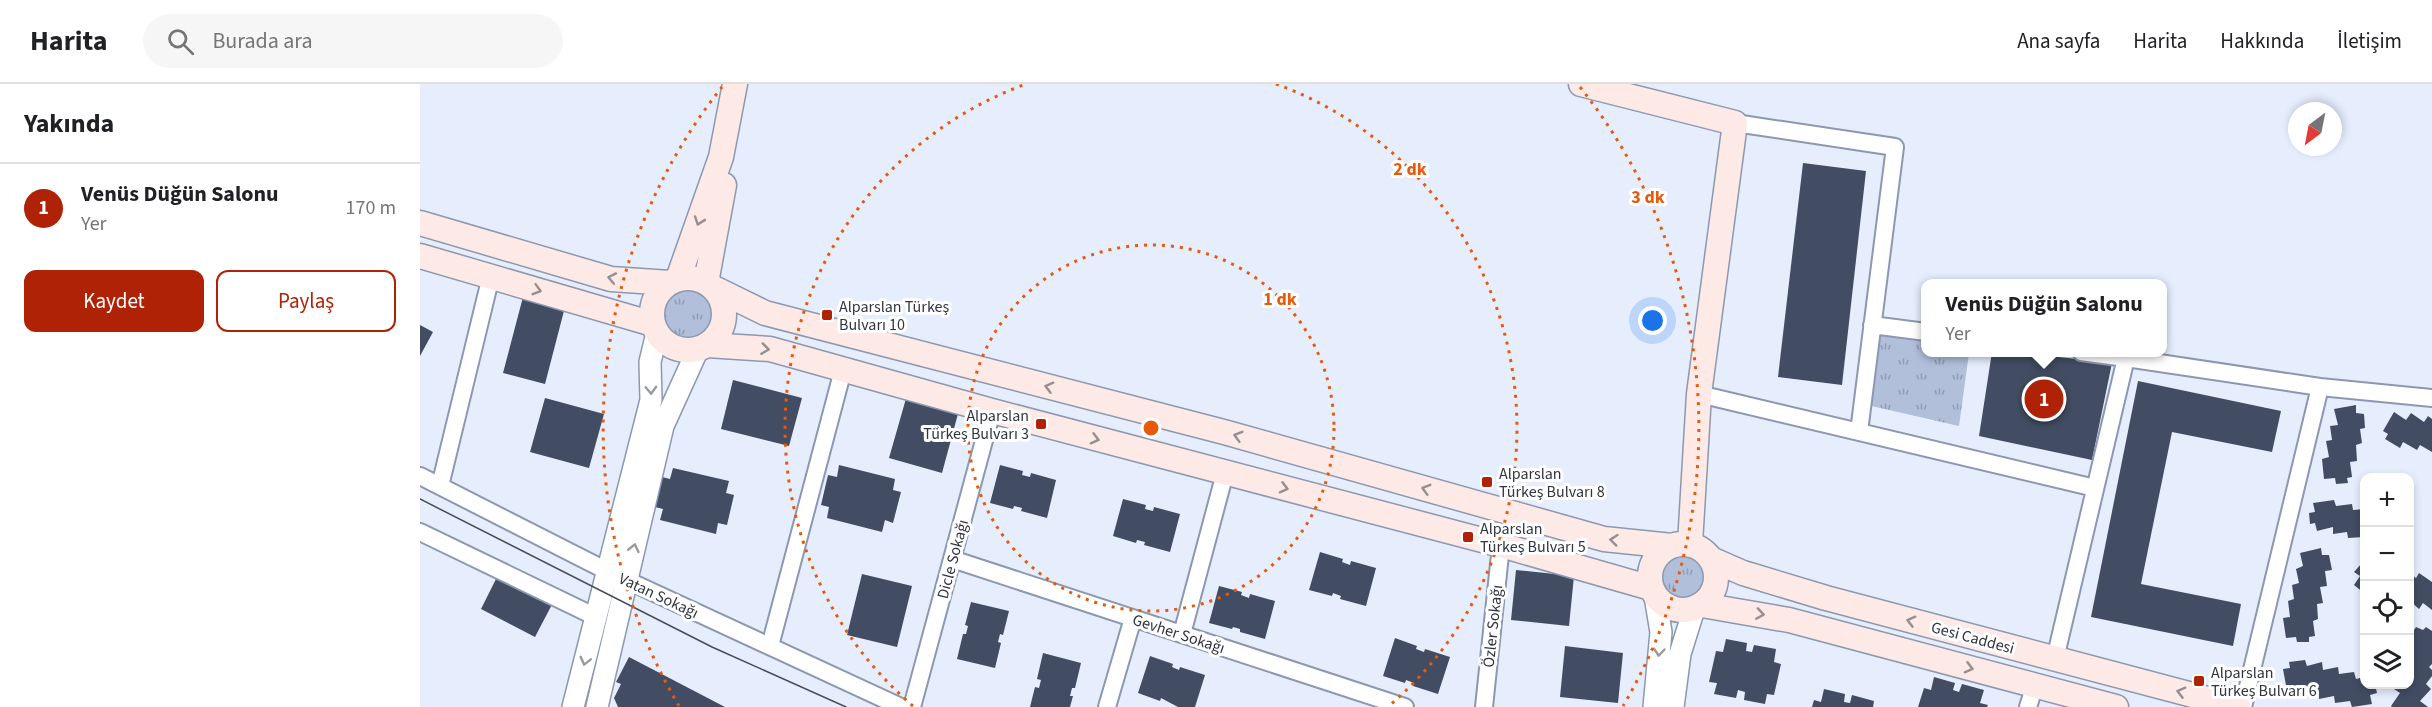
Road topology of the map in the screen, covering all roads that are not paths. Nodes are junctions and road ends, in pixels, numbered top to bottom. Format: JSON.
{"nodes":[{"id":1,"x":735,"y":84,"type":"edge"},
{"id":2,"x":747,"y":84,"type":"edge"},
{"id":3,"x":1581,"y":84,"type":"edge"},
{"id":4,"x":1735,"y":123,"type":"junction"},
{"id":5,"x":420,"y":223,"type":"edge"},
{"id":6,"x":420,"y":256,"type":"edge"},
{"id":7,"x":491,"y":276,"type":"junction"},
{"id":8,"x":674,"y":281,"type":"junction"},
{"id":9,"x":710,"y":285,"type":"junction"},
{"id":10,"x":1872,"y":325,"type":"junction"},
{"id":11,"x":655,"y":329,"type":"junction"},
{"id":12,"x":1921,"y":331,"type":"edge"},
{"id":13,"x":703,"y":347,"type":"junction"},
{"id":14,"x":2118,"y":357,"type":"edge"},
{"id":15,"x":2126,"y":358,"type":"junction"},
{"id":16,"x":843,"y":370,"type":"junction"},
{"id":17,"x":2320,"y":387,"type":"junction"},
{"id":18,"x":1699,"y":394,"type":"junction"},
{"id":19,"x":2432,"y":398,"type":"edge"},
{"id":20,"x":992,"y":411,"type":"junction"},
{"id":21,"x":1858,"y":432,"type":"junction"},
{"id":22,"x":1225,"y":473,"type":"junction"},
{"id":23,"x":420,"y":476,"type":"edge"},
{"id":24,"x":440,"y":486,"type":"junction"},
{"id":25,"x":2095,"y":488,"type":"junction"},
{"id":26,"x":420,"y":532,"type":"edge"},
{"id":27,"x":1501,"y":545,"type":"junction"},
{"id":28,"x":1681,"y":545,"type":"junction"},
{"id":29,"x":952,"y":559,"type":"junction"},
{"id":30,"x":1711,"y":559,"type":"junction"},
{"id":31,"x":607,"y":571,"type":"junction"},
{"id":32,"x":627,"y":580,"type":"junction"},
{"id":33,"x":1653,"y":592,"type":"junction"},
{"id":34,"x":1698,"y":607,"type":"junction"},
{"id":35,"x":596,"y":617,"type":"junction"},
{"id":36,"x":1133,"y":618,"type":"junction"},
{"id":37,"x":1182,"y":634,"type":"junction"},
{"id":38,"x":770,"y":646,"type":"junction"},
{"id":39,"x":2055,"y":659,"type":"junction"},
{"id":40,"x":2032,"y":696,"type":"edge"},
{"id":41,"x":573,"y":707,"type":"edge"},
{"id":42,"x":597,"y":707,"type":"edge"},
{"id":43,"x":901,"y":707,"type":"edge"},
{"id":44,"x":912,"y":707,"type":"edge"},
{"id":45,"x":1107,"y":707,"type":"edge"},
{"id":46,"x":1405,"y":707,"type":"edge"},
{"id":47,"x":1484,"y":707,"type":"edge"},
{"id":48,"x":1654,"y":707,"type":"edge"},
{"id":49,"x":1673,"y":707,"type":"edge"},
{"id":50,"x":2116,"y":707,"type":"edge"},
{"id":51,"x":2238,"y":707,"type":"edge"},
{"id":52,"x":2242,"y":707,"type":"edge"}],
"edges":[{"from":1,"to":8,"type":"main road","one_way":true},
{"from":2,"to":9,"type":"main road"},
{"from":3,"to":4,"type":"main road"},
{"from":4,"to":10,"type":"street"},
{"from":4,"to":18,"type":"main road"},
{"from":8,"to":5,"type":"main road","one_way":true},
{"from":6,"to":7,"type":"main road"},
{"from":7,"to":11,"type":"main road","one_way":true},
{"from":7,"to":24,"type":"street"},
{"from":8,"to":9,"type":"main road"},
{"from":8,"to":11,"type":"main road"},
{"from":9,"to":13,"type":"main road"},
{"from":28,"to":9,"type":"main road","one_way":true},
{"from":10,"to":12,"type":"street"},
{"from":10,"to":21,"type":"street"},
{"from":11,"to":13,"type":"main road"},
{"from":11,"to":31,"type":"street","one_way":true},
{"from":13,"to":16,"type":"main road","one_way":true},
{"from":32,"to":13,"type":"street","one_way":true},
{"from":14,"to":15,"type":"street"},
{"from":15,"to":17,"type":"street"},
{"from":15,"to":25,"type":"street"},
{"from":16,"to":20,"type":"main road"},
{"from":16,"to":38,"type":"street"},
{"from":17,"to":19,"type":"street"},
{"from":17,"to":52,"type":"street"},
{"from":18,"to":21,"type":"street"},
{"from":18,"to":28,"type":"main road"},
{"from":20,"to":22,"type":"main road","one_way":true},
{"from":20,"to":29,"type":"street","name":"Dicle Sokağı"},
{"from":21,"to":25,"type":"street"},
{"from":22,"to":27,"type":"main road","one_way":true},
{"from":22,"to":37,"type":"street"},
{"from":23,"to":24,"type":"street","name":"Vatan Sokağı"},
{"from":24,"to":31,"type":"street","name":"Vatan Sokağı"},
{"from":25,"to":39,"type":"street"},
{"from":26,"to":35,"type":"street"},
{"from":27,"to":33,"type":"main road"},
{"from":27,"to":47,"type":"street","name":"Özler Sokağı"},
{"from":28,"to":30,"type":"main road"},
{"from":28,"to":33,"type":"main road"},
{"from":29,"to":36,"type":"street","name":"Gevher Sokağı"},
{"from":29,"to":44,"type":"street","name":"Dicle Sokağı"},
{"from":30,"to":34,"type":"main road"},
{"from":39,"to":30,"type":"main road","name":"Gesi Caddesi","one_way":true},
{"from":31,"to":32,"type":"street","name":"Vatan Sokağı"},
{"from":31,"to":35,"type":"street"},
{"from":32,"to":38,"type":"street","name":"Vatan Sokağı"},
{"from":32,"to":42,"type":"street"},
{"from":33,"to":34,"type":"main road"},
{"from":33,"to":48,"type":"street","one_way":true},
{"from":34,"to":40,"type":"main road","name":"Gesi Caddesi","one_way":true},
{"from":34,"to":49,"type":"street"},
{"from":35,"to":41,"type":"street","one_way":true},
{"from":36,"to":37,"type":"street","name":"Gevher Sokağı"},
{"from":36,"to":45,"type":"street"},
{"from":37,"to":46,"type":"street","name":"Gevher Sokağı"},
{"from":38,"to":43,"type":"street","name":"Vatan Sokağı"},
{"from":51,"to":39,"type":"main road","name":"Gesi Caddesi","one_way":true},
{"from":40,"to":50,"type":"main road","name":"Gesi Caddesi"}]}
